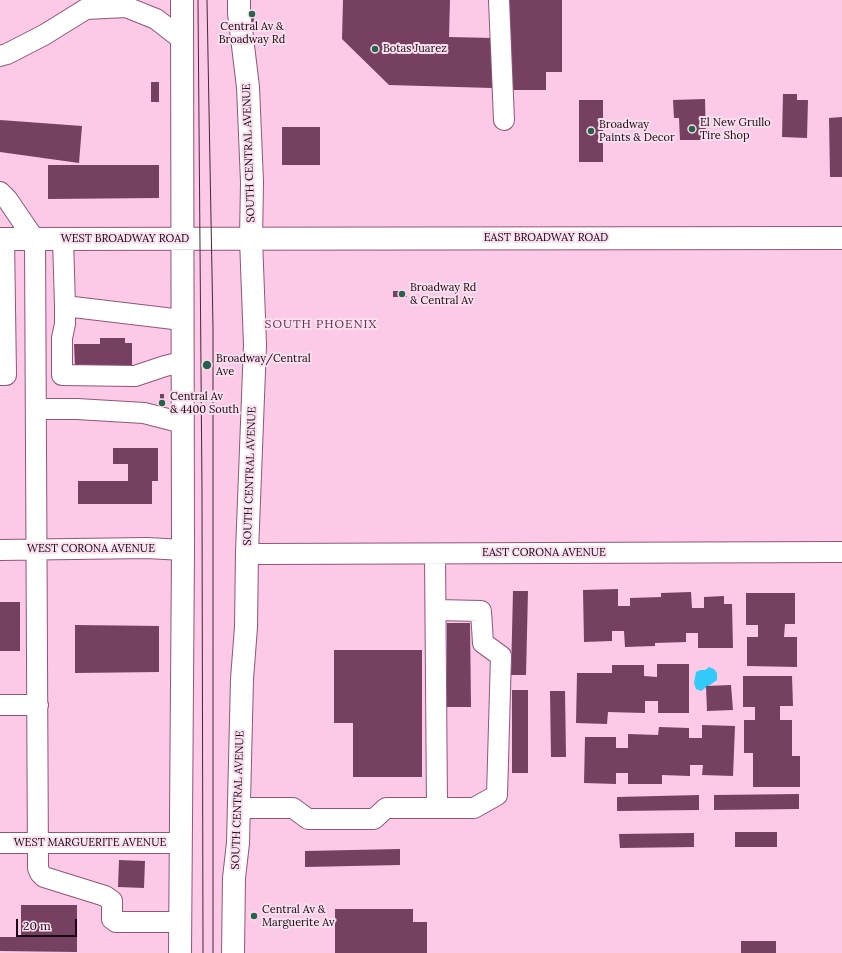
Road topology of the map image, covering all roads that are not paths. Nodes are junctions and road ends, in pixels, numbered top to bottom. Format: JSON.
{"nodes":[{"id":1,"x":182,"y":0,"type":"edge"},
{"id":2,"x":239,"y":0,"type":"edge"},
{"id":3,"x":499,"y":0,"type":"edge"},
{"id":4,"x":183,"y":40,"type":"junction"},
{"id":5,"x":0,"y":56,"type":"edge"},
{"id":6,"x":504,"y":120,"type":"dead end"},
{"id":7,"x":0,"y":192,"type":"edge"},
{"id":8,"x":842,"y":238,"type":"edge"},
{"id":9,"x":2,"y":239,"type":"edge"},
{"id":10,"x":63,"y":239,"type":"junction"},
{"id":11,"x":182,"y":239,"type":"junction"},
{"id":12,"x":251,"y":239,"type":"junction"},
{"id":13,"x":35,"y":240,"type":"junction"},
{"id":14,"x":65,"y":306,"type":"junction"},
{"id":15,"x":182,"y":320,"type":"junction"},
{"id":16,"x":182,"y":362,"type":"junction"},
{"id":17,"x":0,"y":375,"type":"edge"},
{"id":18,"x":36,"y":409,"type":"junction"},
{"id":19,"x":183,"y":423,"type":"junction"},
{"id":20,"x":0,"y":550,"type":"edge"},
{"id":21,"x":36,"y":550,"type":"junction"},
{"id":22,"x":183,"y":550,"type":"junction"},
{"id":23,"x":247,"y":552,"type":"junction"},
{"id":24,"x":842,"y":552,"type":"edge"},
{"id":25,"x":435,"y":554,"type":"junction"},
{"id":26,"x":436,"y":610,"type":"junction"},
{"id":27,"x":0,"y":705,"type":"edge"},
{"id":28,"x":38,"y":705,"type":"junction"},
{"id":29,"x":238,"y":808,"type":"junction"},
{"id":30,"x":437,"y":808,"type":"junction"},
{"id":31,"x":0,"y":843,"type":"edge"},
{"id":32,"x":39,"y":843,"type":"junction"},
{"id":33,"x":181,"y":844,"type":"junction"},
{"id":34,"x":180,"y":922,"type":"junction"},
{"id":35,"x":180,"y":953,"type":"edge"},
{"id":36,"x":233,"y":953,"type":"edge"}],
"edges":[{"from":1,"to":4,"type":"main road"},
{"from":2,"to":12,"type":"main road","name":"SOUTH CENTRAL AVENUE"},
{"from":3,"to":6,"type":"street"},
{"from":4,"to":5,"type":"street"},
{"from":4,"to":11,"type":"main road"},
{"from":7,"to":13,"type":"street"},
{"from":8,"to":12,"type":"main road","name":"EAST BROADWAY ROAD"},
{"from":9,"to":13,"type":"main road","name":"WEST BROADWAY ROAD"},
{"from":9,"to":17,"type":"street"},
{"from":10,"to":11,"type":"main road","name":"WEST BROADWAY ROAD"},
{"from":10,"to":13,"type":"main road","name":"WEST BROADWAY ROAD"},
{"from":10,"to":14,"type":"street"},
{"from":11,"to":12,"type":"main road","name":"WEST BROADWAY ROAD"},
{"from":11,"to":15,"type":"main road"},
{"from":12,"to":23,"type":"main road","name":"SOUTH CENTRAL AVENUE"},
{"from":13,"to":18,"type":"street"},
{"from":14,"to":15,"type":"street"},
{"from":14,"to":16,"type":"street"},
{"from":15,"to":16,"type":"main road"},
{"from":16,"to":19,"type":"main road"},
{"from":18,"to":19,"type":"street"},
{"from":18,"to":21,"type":"street"},
{"from":19,"to":22,"type":"main road"},
{"from":20,"to":21,"type":"street","name":"WEST CORONA AVENUE"},
{"from":21,"to":22,"type":"street","name":"WEST CORONA AVENUE"},
{"from":21,"to":28,"type":"street"},
{"from":22,"to":33,"type":"main road"},
{"from":23,"to":25,"type":"street","name":"EAST CORONA AVENUE"},
{"from":23,"to":29,"type":"main road","name":"SOUTH CENTRAL AVENUE"},
{"from":24,"to":25,"type":"street","name":"EAST CORONA AVENUE"},
{"from":25,"to":26,"type":"street"},
{"from":26,"to":30,"type":"street"},
{"from":26,"to":30,"type":"street"},
{"from":27,"to":28,"type":"street"},
{"from":28,"to":32,"type":"street"},
{"from":29,"to":30,"type":"street"},
{"from":29,"to":36,"type":"main road","name":"SOUTH CENTRAL AVENUE"},
{"from":31,"to":32,"type":"street","name":"WEST MARGUERITE AVENUE"},
{"from":32,"to":33,"type":"street","name":"WEST MARGUERITE AVENUE"},
{"from":32,"to":34,"type":"street"},
{"from":33,"to":34,"type":"main road"},
{"from":34,"to":35,"type":"main road"}]}
